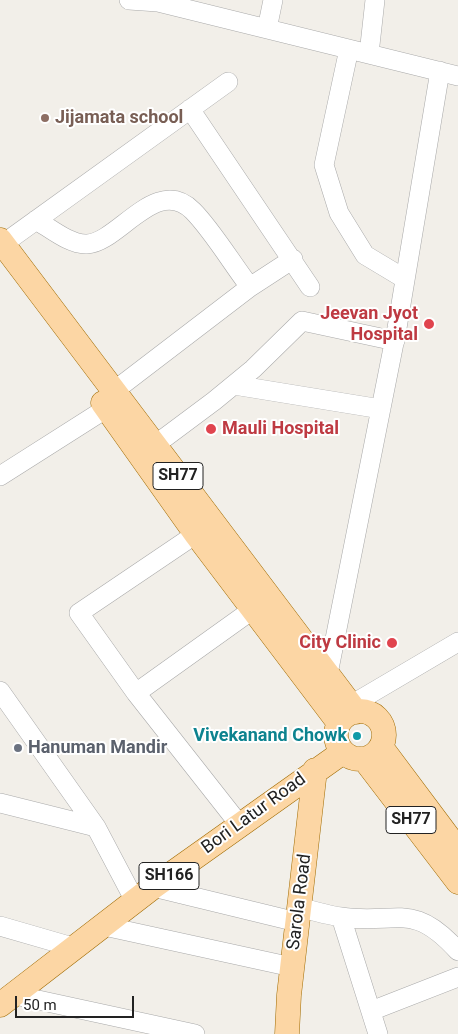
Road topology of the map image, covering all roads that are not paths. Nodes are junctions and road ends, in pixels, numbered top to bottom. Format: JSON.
{"nodes":[{"id":1,"x":129,"y":0,"type":"edge"},
{"id":2,"x":137,"y":0,"type":"edge"},
{"id":3,"x":272,"y":0,"type":"edge"},
{"id":4,"x":375,"y":0,"type":"edge"},
{"id":5,"x":267,"y":29,"type":"junction"},
{"id":6,"x":349,"y":49,"type":"junction"},
{"id":7,"x":369,"y":54,"type":"junction"},
{"id":8,"x":440,"y":71,"type":"junction"},
{"id":9,"x":458,"y":76,"type":"edge"},
{"id":10,"x":228,"y":82,"type":"dead end"},
{"id":11,"x":190,"y":109,"type":"junction"},
{"id":12,"x":36,"y":220,"type":"junction"},
{"id":13,"x":1,"y":249,"type":"edge"},
{"id":14,"x":293,"y":258,"type":"junction"},
{"id":15,"x":406,"y":279,"type":"junction"},
{"id":16,"x":250,"y":287,"type":"junction"},
{"id":17,"x":310,"y":287,"type":"dead end"},
{"id":18,"x":394,"y":341,"type":"junction"},
{"id":19,"x":234,"y":385,"type":"junction"},
{"id":20,"x":110,"y":399,"type":"junction"},
{"id":21,"x":381,"y":408,"type":"junction"},
{"id":22,"x":155,"y":445,"type":"junction"},
{"id":23,"x":0,"y":476,"type":"edge"},
{"id":24,"x":196,"y":534,"type":"junction"},
{"id":25,"x":252,"y":610,"type":"junction"},
{"id":26,"x":458,"y":642,"type":"edge"},
{"id":27,"x":328,"y":674,"type":"junction"},
{"id":28,"x":0,"y":691,"type":"edge"},
{"id":29,"x":136,"y":693,"type":"junction"},
{"id":30,"x":349,"y":713,"type":"junction"},
{"id":31,"x":363,"y":753,"type":"junction"},
{"id":32,"x":315,"y":770,"type":"junction"},
{"id":33,"x":0,"y":803,"type":"edge"},
{"id":34,"x":239,"y":824,"type":"junction"},
{"id":35,"x":96,"y":828,"type":"junction"},
{"id":36,"x":451,"y":829,"type":"edge"},
{"id":37,"x":458,"y":850,"type":"edge"},
{"id":38,"x":458,"y":882,"type":"edge"},
{"id":39,"x":144,"y":894,"type":"junction"},
{"id":40,"x":298,"y":915,"type":"junction"},
{"id":41,"x":341,"y":917,"type":"junction"},
{"id":42,"x":0,"y":926,"type":"edge"},
{"id":43,"x":104,"y":926,"type":"junction"},
{"id":44,"x":76,"y":948,"type":"junction"},
{"id":45,"x":458,"y":951,"type":"edge"},
{"id":46,"x":292,"y":967,"type":"junction"},
{"id":47,"x":458,"y":977,"type":"edge"},
{"id":48,"x":7,"y":1000,"type":"edge"},
{"id":49,"x":370,"y":1011,"type":"junction"},
{"id":50,"x":195,"y":1034,"type":"edge"},
{"id":51,"x":287,"y":1034,"type":"edge"},
{"id":52,"x":378,"y":1034,"type":"edge"}],
"edges":[{"from":1,"to":2,"type":"street"},
{"from":2,"to":5,"type":"street"},
{"from":3,"to":5,"type":"street"},
{"from":4,"to":7,"type":"street"},
{"from":5,"to":6,"type":"street"},
{"from":6,"to":7,"type":"street"},
{"from":6,"to":15,"type":"street"},
{"from":7,"to":8,"type":"street"},
{"from":8,"to":9,"type":"street"},
{"from":8,"to":15,"type":"street"},
{"from":10,"to":11,"type":"street"},
{"from":11,"to":12,"type":"street"},
{"from":11,"to":14,"type":"street"},
{"from":12,"to":13,"type":"street"},
{"from":12,"to":16,"type":"street"},
{"from":13,"to":20,"type":"main road","number":"SH77"},
{"from":14,"to":16,"type":"street"},
{"from":14,"to":17,"type":"street"},
{"from":15,"to":18,"type":"street"},
{"from":16,"to":20,"type":"street"},
{"from":18,"to":19,"type":"street"},
{"from":18,"to":21,"type":"street"},
{"from":19,"to":21,"type":"street"},
{"from":19,"to":22,"type":"street"},
{"from":20,"to":22,"type":"main road","number":"SH77"},
{"from":20,"to":23,"type":"street"},
{"from":20,"to":24,"type":"main road","number":"SH77"},
{"from":21,"to":27,"type":"street"},
{"from":22,"to":27,"type":"main road","number":"SH77"},
{"from":24,"to":25,"type":"main road","number":"SH77"},
{"from":24,"to":29,"type":"street"},
{"from":25,"to":29,"type":"street"},
{"from":25,"to":30,"type":"main road","number":"SH77"},
{"from":26,"to":30,"type":"street"},
{"from":27,"to":30,"type":"main road","number":"SH77"},
{"from":28,"to":35,"type":"street"},
{"from":29,"to":34,"type":"street"},
{"from":30,"to":31,"type":"main road","number":"SH77"},
{"from":30,"to":31,"type":"main road"},
{"from":31,"to":32,"type":"main road","name":"Bori Latur Road","number":"SH166"},
{"from":31,"to":36,"type":"main road","number":"SH77"},
{"from":31,"to":38,"type":"main road","number":"SH77"},
{"from":32,"to":34,"type":"main road","name":"Bori Latur Road","number":"SH166"},
{"from":32,"to":40,"type":"main road","name":"Sarola Road"},
{"from":33,"to":35,"type":"street"},
{"from":34,"to":39,"type":"main road","name":"Bori Latur Road","number":"SH166"},
{"from":35,"to":39,"type":"street"},
{"from":36,"to":37,"type":"main road","number":"SH77"},
{"from":39,"to":40,"type":"street"},
{"from":39,"to":43,"type":"main road","name":"Bori Latur Road","number":"SH166"},
{"from":40,"to":41,"type":"street"},
{"from":40,"to":46,"type":"main road","name":"Sarola Road"},
{"from":41,"to":45,"type":"street"},
{"from":41,"to":49,"type":"street"},
{"from":42,"to":44,"type":"street"},
{"from":43,"to":44,"type":"main road","name":"Bori Latur Road","number":"SH166"},
{"from":43,"to":46,"type":"street"},
{"from":44,"to":48,"type":"main road","name":"Bori Latur Road","number":"SH166"},
{"from":46,"to":51,"type":"main road","name":"Sarola Road"},
{"from":47,"to":49,"type":"street"},
{"from":48,"to":50,"type":"street"},
{"from":49,"to":52,"type":"street"}]}
